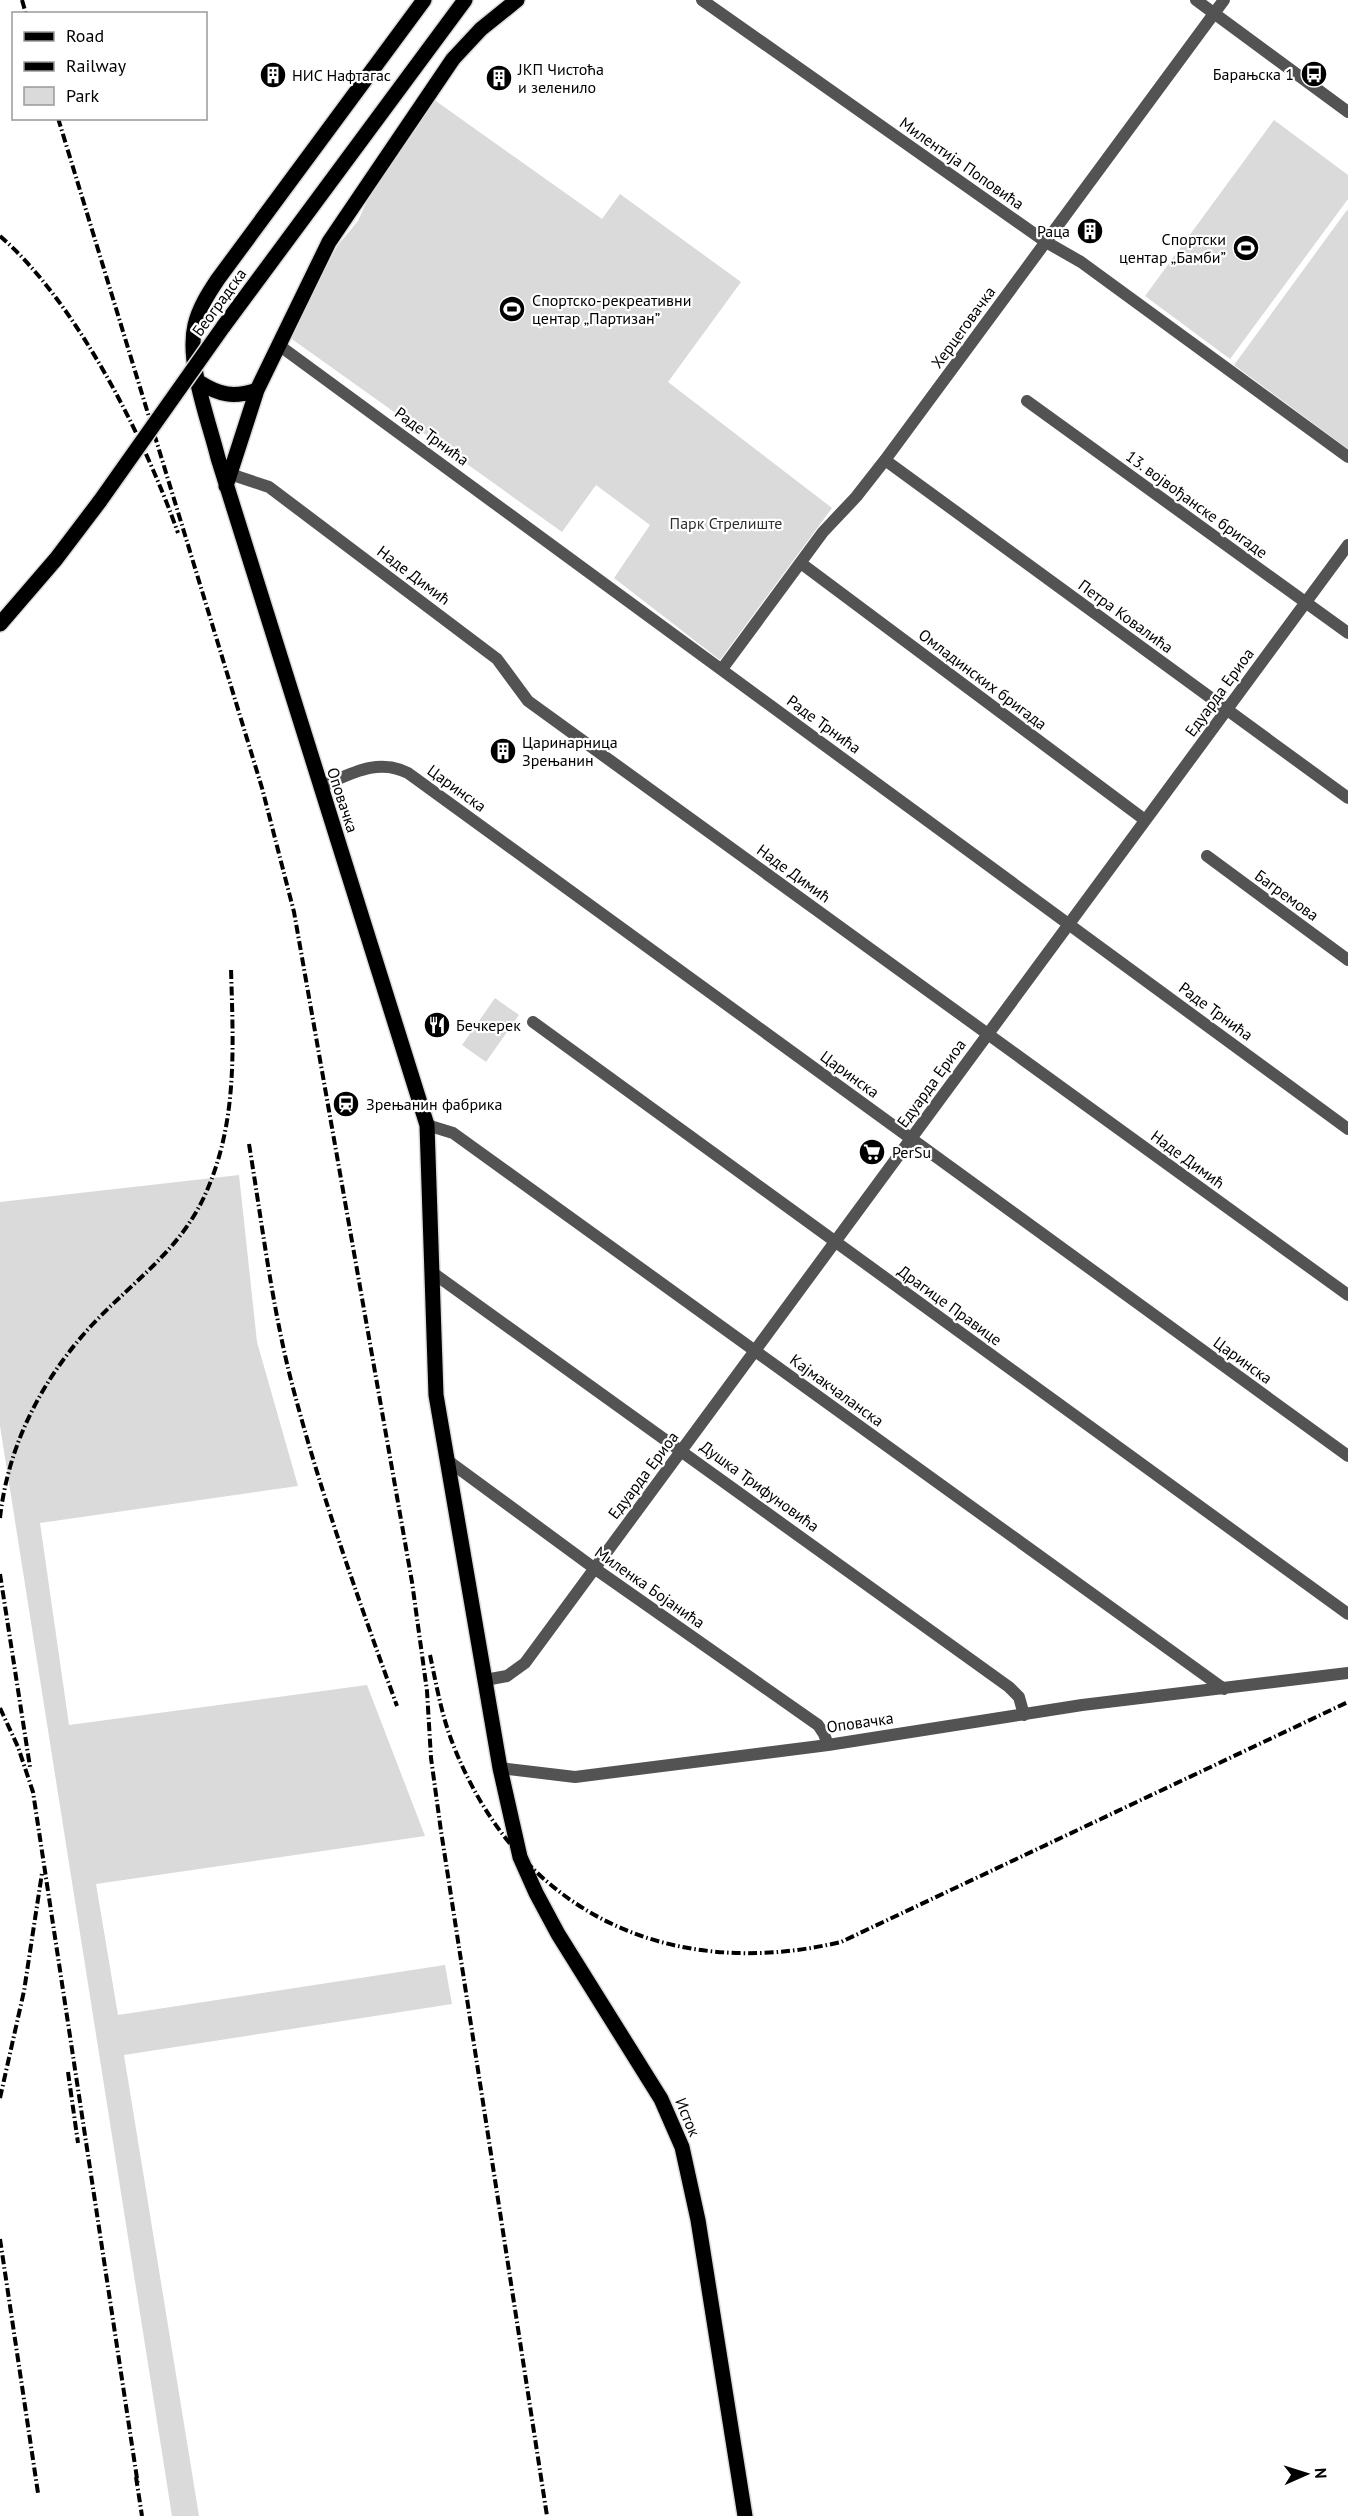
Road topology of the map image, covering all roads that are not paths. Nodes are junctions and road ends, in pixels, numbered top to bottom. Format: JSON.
{"nodes":[{"id":1,"x":424,"y":0,"type":"edge"},
{"id":2,"x":465,"y":0,"type":"edge"},
{"id":3,"x":517,"y":0,"type":"edge"},
{"id":4,"x":702,"y":0,"type":"edge"},
{"id":5,"x":1196,"y":0,"type":"edge"},
{"id":6,"x":1224,"y":0,"type":"edge"},
{"id":7,"x":1214,"y":14,"type":"junction"},
{"id":8,"x":1348,"y":111,"type":"edge"},
{"id":9,"x":1046,"y":242,"type":"junction"},
{"id":10,"x":280,"y":346,"type":"junction"},
{"id":11,"x":199,"y":382,"type":"junction"},
{"id":12,"x":257,"y":390,"type":"junction"},
{"id":13,"x":1027,"y":401,"type":"dead end"},
{"id":14,"x":1348,"y":458,"type":"edge"},
{"id":15,"x":885,"y":460,"type":"junction"},
{"id":16,"x":228,"y":480,"type":"junction"},
{"id":17,"x":1348,"y":545,"type":"edge"},
{"id":18,"x":802,"y":564,"type":"junction"},
{"id":19,"x":1306,"y":603,"type":"junction"},
{"id":20,"x":0,"y":624,"type":"edge"},
{"id":21,"x":1348,"y":633,"type":"edge"},
{"id":22,"x":722,"y":669,"type":"junction"},
{"id":23,"x":1227,"y":710,"type":"junction"},
{"id":24,"x":320,"y":787,"type":"junction"},
{"id":25,"x":1348,"y":798,"type":"edge"},
{"id":26,"x":1145,"y":820,"type":"junction"},
{"id":27,"x":1207,"y":856,"type":"dead end"},
{"id":28,"x":1069,"y":924,"type":"junction"},
{"id":29,"x":1348,"y":960,"type":"edge"},
{"id":30,"x":533,"y":1022,"type":"dead end"},
{"id":31,"x":988,"y":1034,"type":"junction"},
{"id":32,"x":427,"y":1125,"type":"junction"},
{"id":33,"x":1348,"y":1129,"type":"edge"},
{"id":34,"x":911,"y":1138,"type":"junction"},
{"id":35,"x":835,"y":1241,"type":"junction"},
{"id":36,"x":433,"y":1273,"type":"junction"},
{"id":37,"x":1348,"y":1295,"type":"edge"},
{"id":38,"x":754,"y":1351,"type":"junction"},
{"id":39,"x":682,"y":1450,"type":"junction"},
{"id":40,"x":1348,"y":1456,"type":"edge"},
{"id":41,"x":447,"y":1460,"type":"junction"},
{"id":42,"x":594,"y":1568,"type":"junction"},
{"id":43,"x":1348,"y":1614,"type":"edge"},
{"id":44,"x":1348,"y":1672,"type":"edge"},
{"id":45,"x":485,"y":1680,"type":"junction"},
{"id":46,"x":1224,"y":1689,"type":"junction"},
{"id":47,"x":1024,"y":1715,"type":"junction"},
{"id":48,"x":828,"y":1745,"type":"junction"},
{"id":49,"x":500,"y":1768,"type":"junction"},
{"id":50,"x":745,"y":2516,"type":"edge"}],
"edges":[{"from":1,"to":11,"type":"main road","name":"Оповачка"},
{"from":2,"to":20,"type":"main road","name":"Београдска","bridge":true},
{"from":3,"to":10,"type":"main road"},
{"from":4,"to":9,"type":"street","name":"Милентија Поповића"},
{"from":5,"to":7,"type":"street"},
{"from":6,"to":7,"type":"street","name":"Херцеговачка"},
{"from":7,"to":8,"type":"street"},
{"from":7,"to":9,"type":"street","name":"Херцеговачка"},
{"from":9,"to":14,"type":"street","name":"Милентија Поповића"},
{"from":9,"to":15,"type":"street","name":"Херцеговачка"},
{"from":10,"to":12,"type":"main road"},
{"from":10,"to":22,"type":"street","name":"Раде Трнића"},
{"from":11,"to":12,"type":"main road"},
{"from":11,"to":16,"type":"main road","name":"Оповачка"},
{"from":12,"to":16,"type":"main road"},
{"from":13,"to":19,"type":"street","name":"13. војвођанске бригаде"},
{"from":15,"to":18,"type":"street","name":"Херцеговачка"},
{"from":15,"to":23,"type":"street","name":"Петра Ковалића"},
{"from":16,"to":24,"type":"main road","name":"Оповачка"},
{"from":16,"to":31,"type":"street","name":"Наде Димић"},
{"from":17,"to":19,"type":"street","name":"Едуарда Ериоа"},
{"from":18,"to":22,"type":"street","name":"Херцеговачка"},
{"from":18,"to":26,"type":"street","name":"Омладинских бригада"},
{"from":19,"to":21,"type":"street","name":"13. војвођанске бригаде"},
{"from":19,"to":23,"type":"street","name":"Едуарда Ериоа"},
{"from":22,"to":28,"type":"street","name":"Раде Трнића"},
{"from":23,"to":25,"type":"street","name":"Петра Ковалића"},
{"from":23,"to":26,"type":"street","name":"Едуарда Ериоа"},
{"from":24,"to":32,"type":"main road","name":"Оповачка"},
{"from":24,"to":34,"type":"street","name":"Царинска"},
{"from":26,"to":28,"type":"street","name":"Едуарда Ериоа"},
{"from":27,"to":29,"type":"street","name":"Багремова"},
{"from":28,"to":31,"type":"street","name":"Едуарда Ериоа"},
{"from":28,"to":33,"type":"street","name":"Раде Трнића"},
{"from":30,"to":35,"type":"street","name":"Драгице Правице"},
{"from":31,"to":34,"type":"street","name":"Едуарда Ериоа"},
{"from":31,"to":37,"type":"street","name":"Наде Димић"},
{"from":32,"to":36,"type":"main road","name":"Оповачка"},
{"from":32,"to":38,"type":"street","name":"Кајмакчаланска"},
{"from":34,"to":35,"type":"street","name":"Едуарда Ериоа"},
{"from":34,"to":40,"type":"street","name":"Царинска"},
{"from":35,"to":38,"type":"street","name":"Едуарда Ериоа"},
{"from":35,"to":43,"type":"street","name":"Драгице Правице"},
{"from":36,"to":39,"type":"street","name":"Душка Трифуновића"},
{"from":36,"to":41,"type":"main road","name":"Оповачка"},
{"from":38,"to":39,"type":"street","name":"Едуарда Ериоа"},
{"from":38,"to":46,"type":"street","name":"Кајмакчаланска"},
{"from":39,"to":42,"type":"street","name":"Едуарда Ериоа"},
{"from":39,"to":47,"type":"street","name":"Душка Трифуновића"},
{"from":41,"to":42,"type":"street","name":"Миленка Бојанића"},
{"from":41,"to":45,"type":"main road","name":"Исток"},
{"from":42,"to":45,"type":"street","name":"Едуарда Ериоа"},
{"from":42,"to":48,"type":"street","name":"Миленка Бојанића"},
{"from":44,"to":46,"type":"street","name":"Оповачка"},
{"from":45,"to":49,"type":"main road","name":"Исток"},
{"from":46,"to":47,"type":"street","name":"Оповачка"},
{"from":47,"to":48,"type":"street","name":"Оповачка"},
{"from":48,"to":49,"type":"street","name":"Оповачка"},
{"from":49,"to":50,"type":"main road","name":"Исток"}]}
